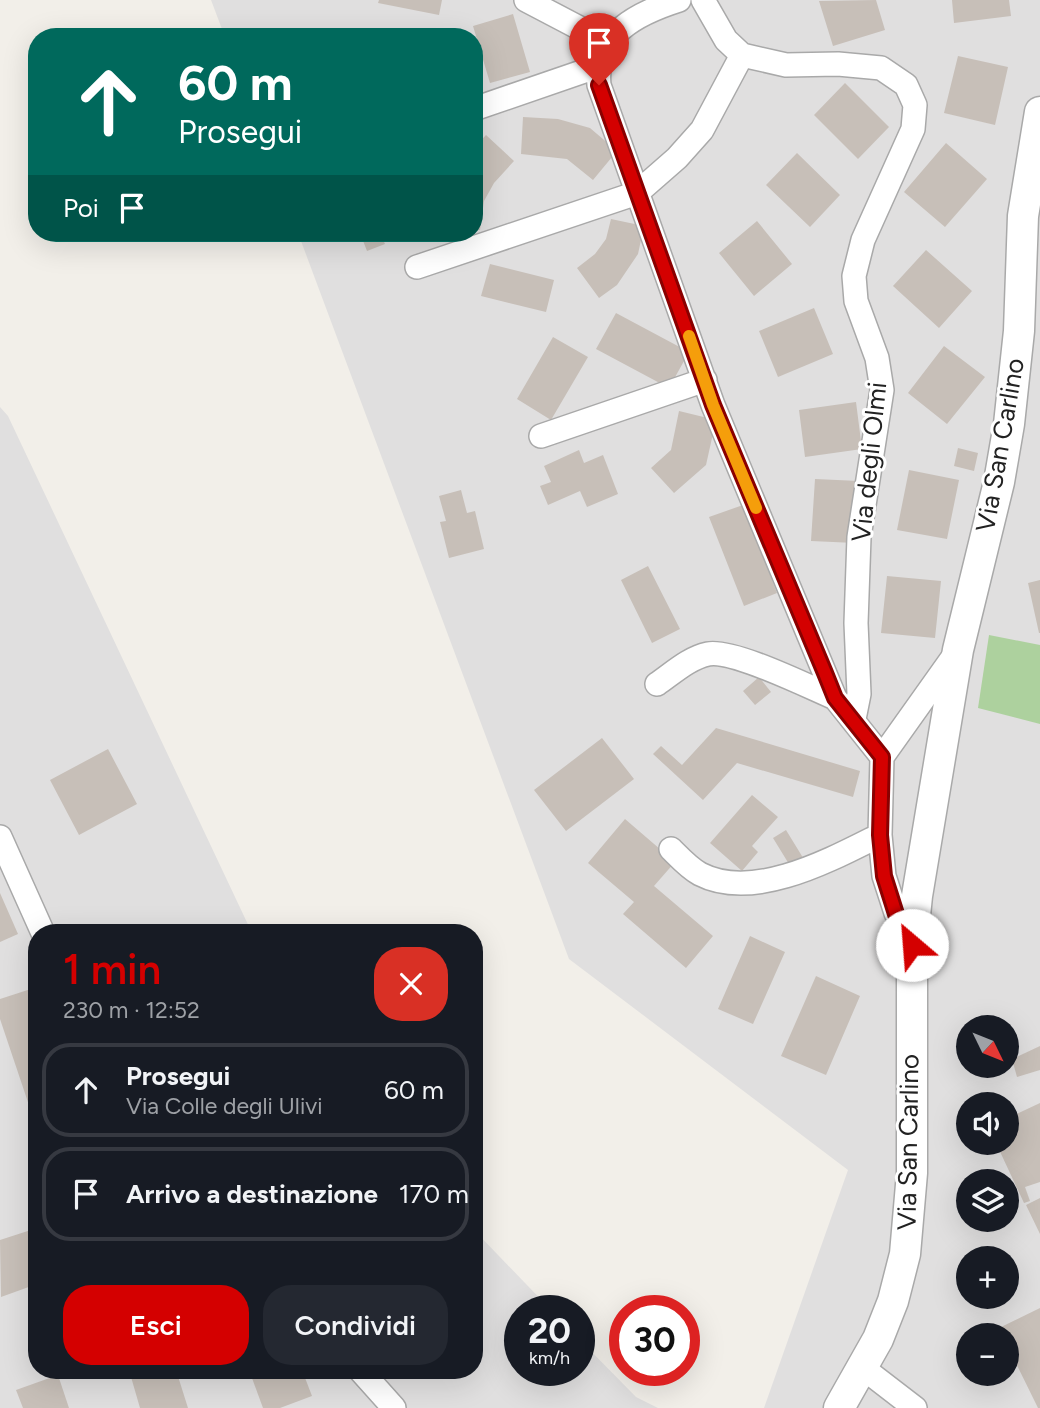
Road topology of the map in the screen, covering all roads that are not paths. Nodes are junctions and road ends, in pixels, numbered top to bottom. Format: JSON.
{"nodes":[{"id":1,"x":526,"y":0,"type":"edge"},
{"id":2,"x":680,"y":0,"type":"edge"},
{"id":3,"x":703,"y":0,"type":"edge"},
{"id":4,"x":608,"y":43,"type":"junction"},
{"id":5,"x":742,"y":55,"type":"junction"},
{"id":6,"x":598,"y":66,"type":"junction"},
{"id":7,"x":483,"y":106,"type":"edge"},
{"id":8,"x":1040,"y":112,"type":"edge"},
{"id":9,"x":637,"y":193,"type":"junction"},
{"id":10,"x":417,"y":267,"type":"dead end"},
{"id":11,"x":705,"y":380,"type":"junction"},
{"id":12,"x":541,"y":436,"type":"dead end"},
{"id":13,"x":958,"y":650,"type":"junction"},
{"id":14,"x":657,"y":684,"type":"dead end"},
{"id":15,"x":835,"y":698,"type":"junction"},
{"id":16,"x":854,"y":719,"type":"junction"},
{"id":17,"x":882,"y":757,"type":"junction"},
{"id":18,"x":880,"y":835,"type":"junction"},
{"id":19,"x":0,"y":837,"type":"edge"},
{"id":20,"x":671,"y":849,"type":"dead end"},
{"id":21,"x":39,"y":924,"type":"edge"},
{"id":22,"x":912,"y":945,"type":"junction"},
{"id":23,"x":863,"y":1368,"type":"junction"},
{"id":24,"x":368,"y":1379,"type":"edge"},
{"id":25,"x":394,"y":1408,"type":"edge"},
{"id":26,"x":839,"y":1408,"type":"edge"},
{"id":27,"x":915,"y":1408,"type":"edge"}],
"edges":[{"from":1,"to":4,"type":"street"},
{"from":2,"to":4,"type":"street"},
{"from":3,"to":5,"type":"street"},
{"from":4,"to":6,"type":"street"},
{"from":5,"to":9,"type":"street"},
{"from":5,"to":16,"type":"street","name":"Via degli Olmi"},
{"from":6,"to":7,"type":"street"},
{"from":6,"to":9,"type":"street"},
{"from":8,"to":13,"type":"street","name":"Via San Carlino"},
{"from":9,"to":10,"type":"street"},
{"from":9,"to":11,"type":"street"},
{"from":11,"to":12,"type":"street"},
{"from":11,"to":15,"type":"street"},
{"from":13,"to":17,"type":"street","name":"Via San Carlino"},
{"from":13,"to":22,"type":"street","name":"Via San Carlino"},
{"from":14,"to":15,"type":"street"},
{"from":15,"to":16,"type":"street"},
{"from":16,"to":17,"type":"street"},
{"from":17,"to":18,"type":"street","name":"Via San Carlino"},
{"from":18,"to":20,"type":"street"},
{"from":18,"to":22,"type":"street","name":"Via San Carlino"},
{"from":19,"to":21,"type":"street"},
{"from":22,"to":23,"type":"street","name":"Via San Carlino"},
{"from":23,"to":26,"type":"street","name":"Via San Carlino"},
{"from":23,"to":27,"type":"street"},
{"from":24,"to":25,"type":"street"}]}
